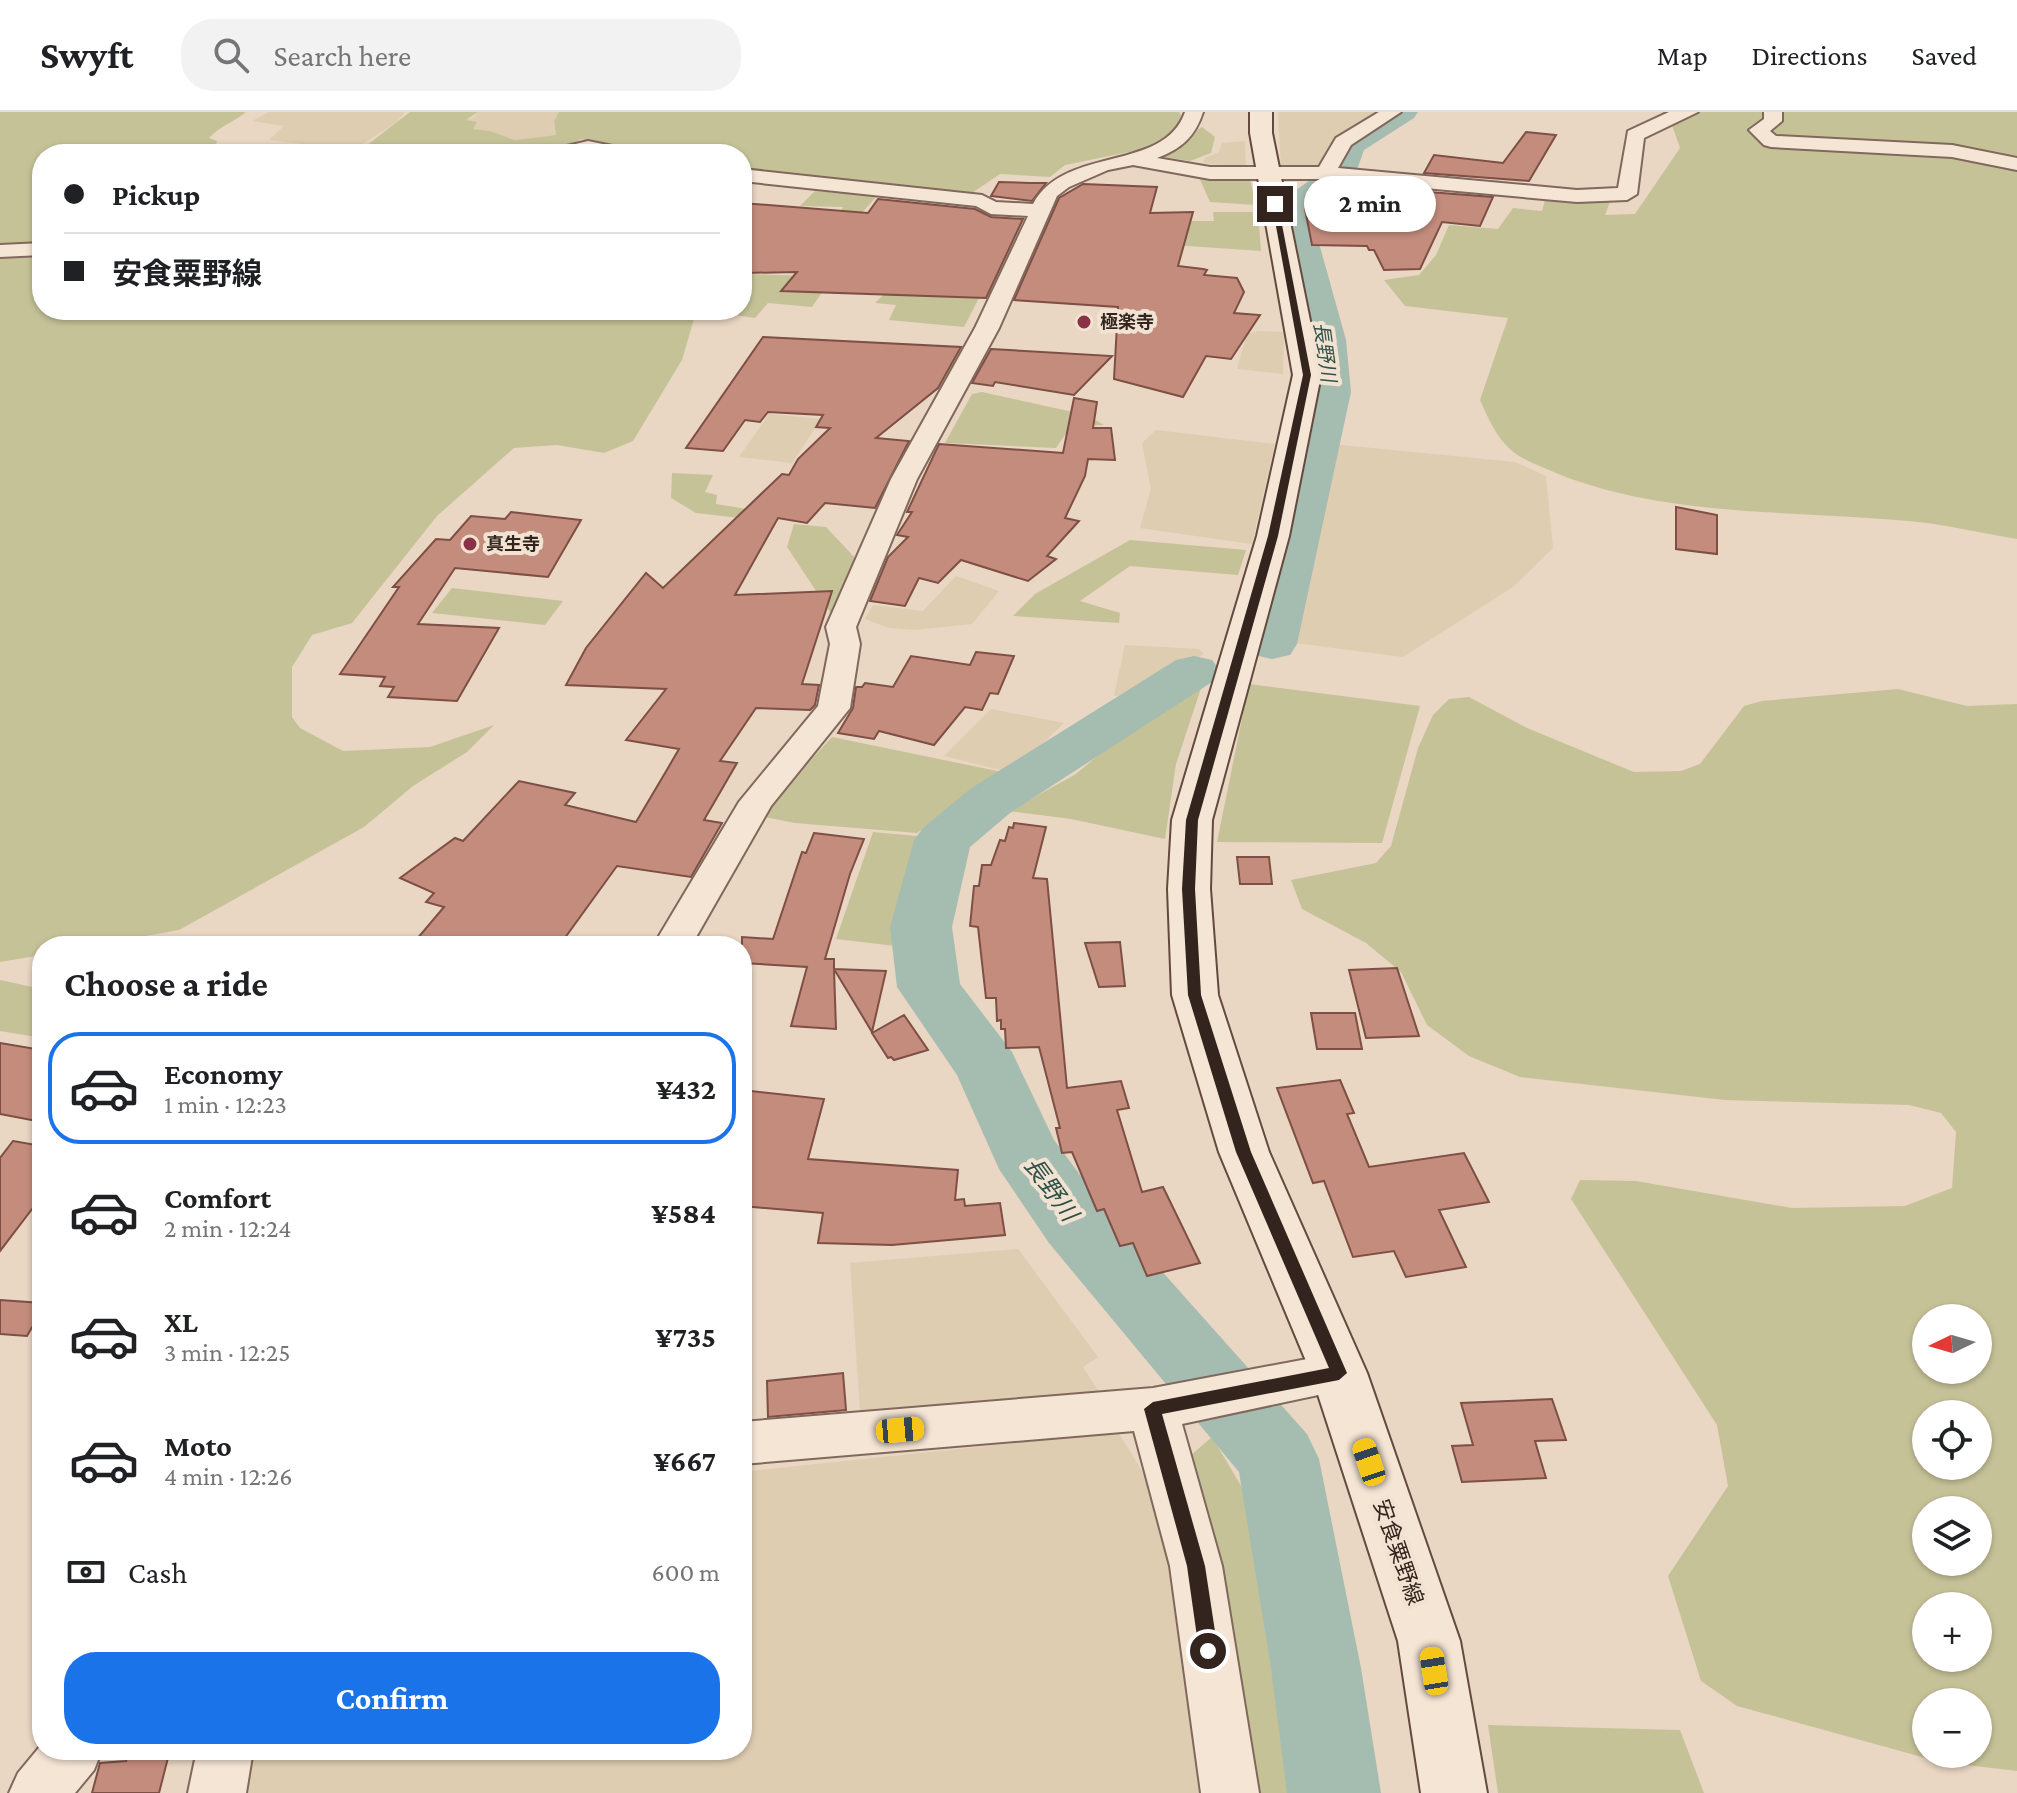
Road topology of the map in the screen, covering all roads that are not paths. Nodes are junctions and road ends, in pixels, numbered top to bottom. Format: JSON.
{"nodes":[{"id":1,"x":1194,"y":112,"type":"edge"},
{"id":2,"x":1261,"y":112,"type":"edge"},
{"id":3,"x":1392,"y":112,"type":"edge"},
{"id":4,"x":1689,"y":112,"type":"edge"},
{"id":5,"x":1773,"y":112,"type":"edge"},
{"id":6,"x":1133,"y":159,"type":"junction"},
{"id":7,"x":2017,"y":164,"type":"edge"},
{"id":8,"x":1270,"y":173,"type":"junction"},
{"id":9,"x":1334,"y":174,"type":"junction"},
{"id":10,"x":752,"y":176,"type":"edge"},
{"id":11,"x":1040,"y":210,"type":"junction"},
{"id":12,"x":32,"y":249,"type":"edge"},
{"id":13,"x":0,"y":251,"type":"edge"},
{"id":14,"x":678,"y":936,"type":"edge"},
{"id":15,"x":1339,"y":1373,"type":"junction"},
{"id":16,"x":1153,"y":1409,"type":"junction"},
{"id":17,"x":752,"y":1442,"type":"edge"},
{"id":18,"x":66,"y":1760,"type":"edge"},
{"id":19,"x":223,"y":1760,"type":"edge"},
{"id":20,"x":38,"y":1793,"type":"edge"},
{"id":21,"x":217,"y":1793,"type":"edge"},
{"id":22,"x":1230,"y":1793,"type":"edge"},
{"id":23,"x":1454,"y":1793,"type":"edge"}],
"edges":[{"from":1,"to":6,"type":"street"},
{"from":2,"to":8,"type":"main road","name":"安食粟野線"},
{"from":3,"to":9,"type":"street"},
{"from":4,"to":9,"type":"street"},
{"from":5,"to":7,"type":"street"},
{"from":6,"to":8,"type":"street"},
{"from":6,"to":11,"type":"street"},
{"from":8,"to":9,"type":"street"},
{"from":8,"to":15,"type":"main road","name":"安食粟野線"},
{"from":10,"to":11,"type":"street"},
{"from":11,"to":14,"type":"street"},
{"from":12,"to":13,"type":"street"},
{"from":15,"to":16,"type":"street"},
{"from":15,"to":23,"type":"main road","name":"安食粟野線"},
{"from":16,"to":17,"type":"street"},
{"from":16,"to":22,"type":"street"},
{"from":18,"to":20,"type":"street"},
{"from":19,"to":21,"type":"street"}]}
